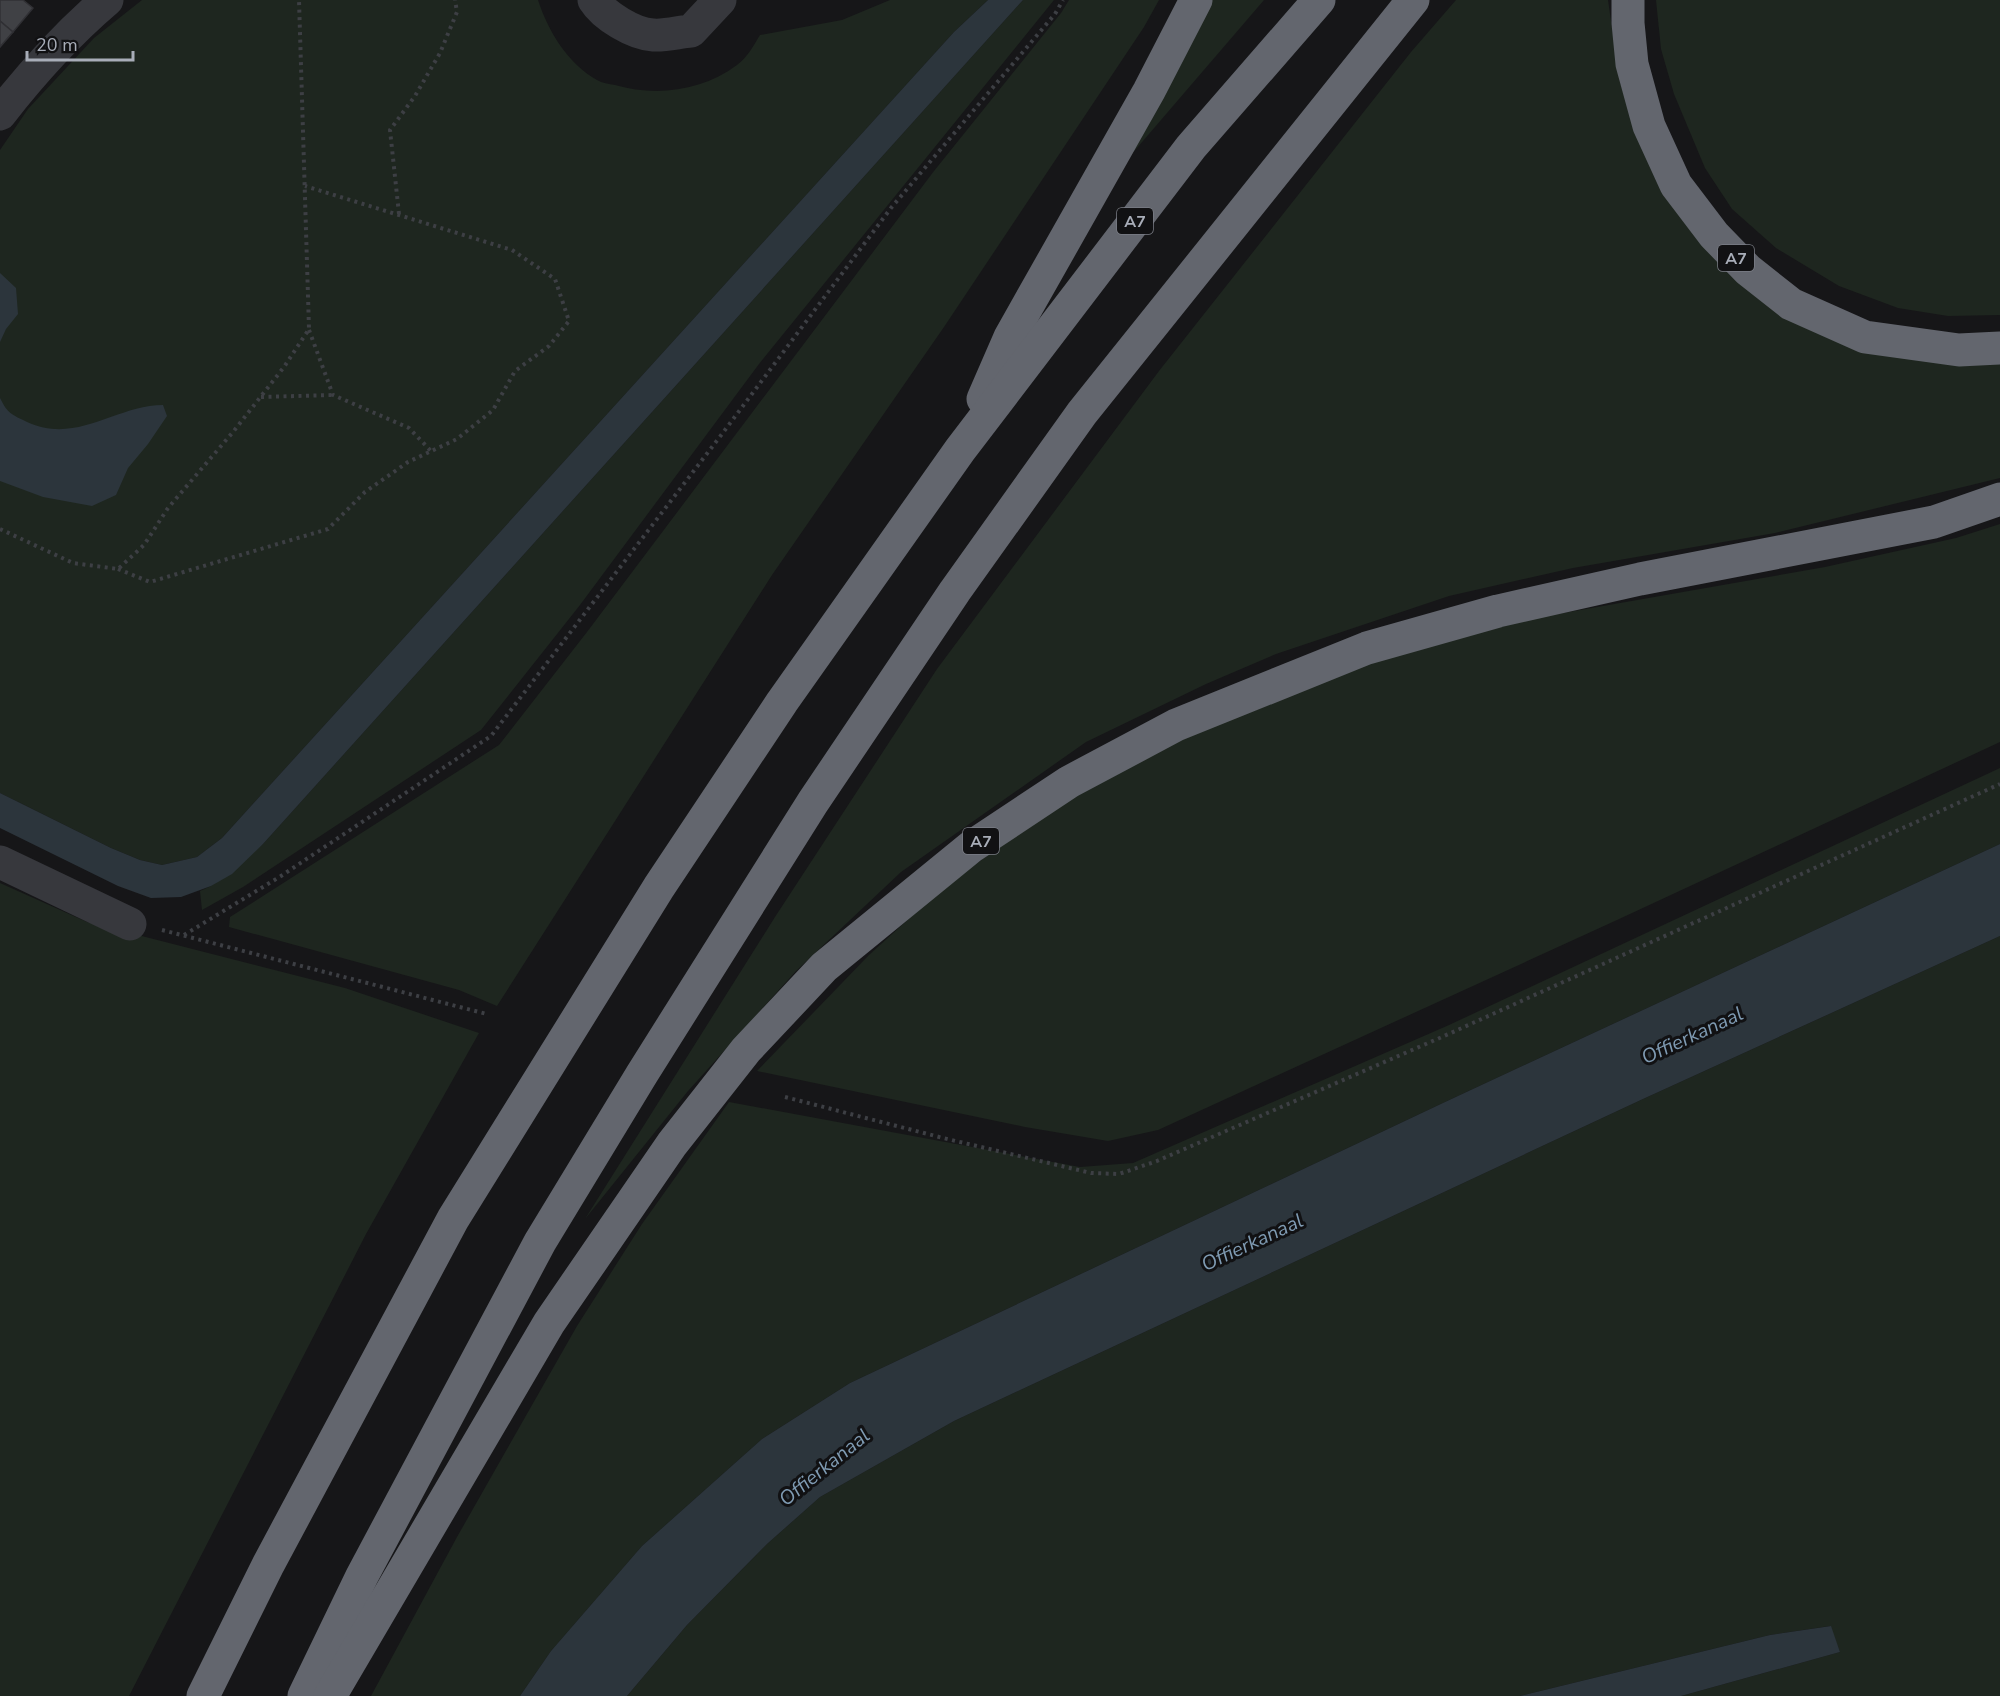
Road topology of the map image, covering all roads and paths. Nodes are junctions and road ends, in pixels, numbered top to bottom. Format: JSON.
{"nodes":[{"id":1,"x":106,"y":0,"type":"edge"},
{"id":2,"x":299,"y":0,"type":"edge"},
{"id":3,"x":455,"y":0,"type":"edge"},
{"id":4,"x":594,"y":0,"type":"edge"},
{"id":5,"x":720,"y":0,"type":"edge"},
{"id":6,"x":1063,"y":0,"type":"edge"},
{"id":7,"x":1196,"y":0,"type":"edge"},
{"id":8,"x":1319,"y":0,"type":"edge"},
{"id":9,"x":1413,"y":0,"type":"edge"},
{"id":10,"x":1628,"y":0,"type":"edge"},
{"id":11,"x":0,"y":114,"type":"edge"},
{"id":12,"x":305,"y":186,"type":"junction"},
{"id":13,"x":399,"y":214,"type":"junction"},
{"id":14,"x":309,"y":329,"type":"junction"},
{"id":15,"x":2000,"y":348,"type":"edge"},
{"id":16,"x":333,"y":395,"type":"junction"},
{"id":17,"x":261,"y":397,"type":"junction"},
{"id":18,"x":960,"y":450,"type":"junction"},
{"id":19,"x":431,"y":451,"type":"junction"},
{"id":20,"x":2000,"y":500,"type":"edge"},
{"id":21,"x":0,"y":529,"type":"edge"},
{"id":22,"x":118,"y":569,"type":"junction"},
{"id":23,"x":2000,"y":784,"type":"edge"},
{"id":24,"x":0,"y":862,"type":"edge"},
{"id":25,"x":130,"y":924,"type":"dead end"},
{"id":26,"x":487,"y":1014,"type":"dead end"},
{"id":27,"x":785,"y":1097,"type":"dead end"},
{"id":28,"x":203,"y":1696,"type":"edge"},
{"id":29,"x":304,"y":1696,"type":"edge"},
{"id":30,"x":330,"y":1696,"type":"edge"}],
"edges":[{"from":1,"to":11,"type":"street"},
{"from":2,"to":12,"type":"path"},
{"from":3,"to":13,"type":"path"},
{"from":4,"to":5,"type":"street"},
{"from":6,"to":26,"type":"path"},
{"from":7,"to":18,"type":"highway","number":"A7"},
{"from":8,"to":18,"type":"highway","number":"A7"},
{"from":9,"to":29,"type":"highway"},
{"from":10,"to":15,"type":"highway","number":"A7"},
{"from":12,"to":13,"type":"path"},
{"from":12,"to":14,"type":"path"},
{"from":13,"to":19,"type":"path"},
{"from":14,"to":16,"type":"path"},
{"from":14,"to":17,"type":"path"},
{"from":16,"to":17,"type":"path"},
{"from":16,"to":19,"type":"path"},
{"from":17,"to":22,"type":"path"},
{"from":18,"to":28,"type":"highway","number":"A7"},
{"from":19,"to":22,"type":"path"},
{"from":20,"to":30,"type":"highway","number":"A7"},
{"from":21,"to":22,"type":"path"},
{"from":23,"to":27,"type":"path"},
{"from":24,"to":25,"type":"street"}]}
